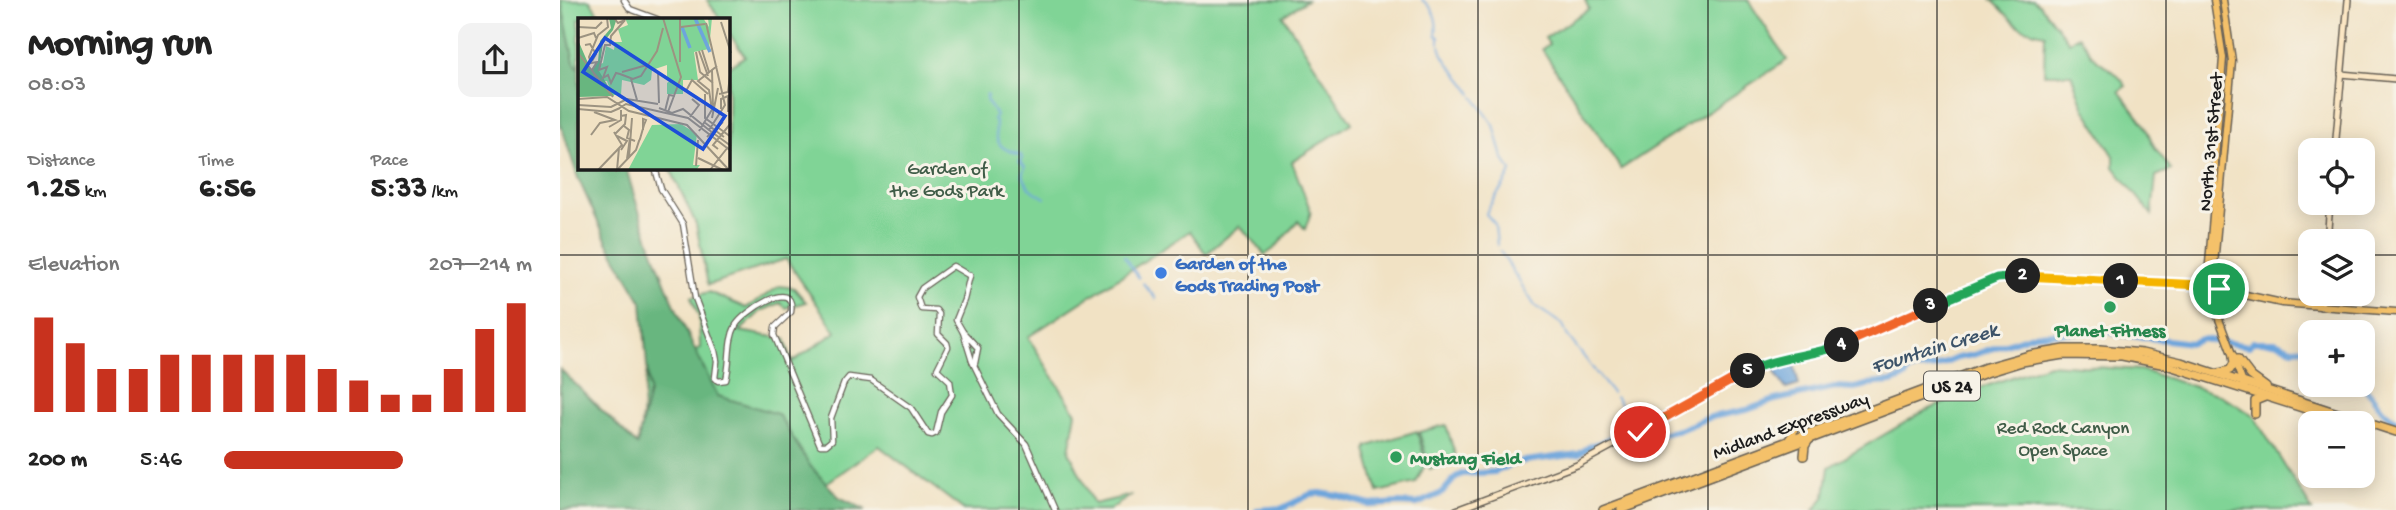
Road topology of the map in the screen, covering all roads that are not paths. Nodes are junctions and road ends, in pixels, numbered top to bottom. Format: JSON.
{"nodes":[{"id":1,"x":624,"y":0,"type":"edge"},
{"id":2,"x":2214,"y":0,"type":"edge"},
{"id":3,"x":2223,"y":0,"type":"edge"},
{"id":4,"x":2348,"y":0,"type":"edge"},
{"id":5,"x":654,"y":18,"type":"edge"},
{"id":6,"x":2342,"y":74,"type":"junction"},
{"id":7,"x":2396,"y":79,"type":"edge"},
{"id":8,"x":2336,"y":138,"type":"edge"},
{"id":9,"x":656,"y":170,"type":"edge"},
{"id":10,"x":2210,"y":288,"type":"junction"},
{"id":11,"x":2232,"y":292,"type":"junction"},
{"id":12,"x":2219,"y":307,"type":"junction"},
{"id":13,"x":2321,"y":307,"type":"joint"},
{"id":14,"x":2396,"y":312,"type":"edge"},
{"id":15,"x":963,"y":332,"type":"junction"},
{"id":16,"x":2228,"y":337,"type":"junction"},
{"id":17,"x":2111,"y":352,"type":"junction"},
{"id":18,"x":2234,"y":354,"type":"junction"},
{"id":19,"x":975,"y":367,"type":"junction"},
{"id":20,"x":2193,"y":367,"type":"junction"},
{"id":21,"x":2245,"y":386,"type":"junction"},
{"id":22,"x":2279,"y":394,"type":"junction"},
{"id":23,"x":2271,"y":398,"type":"junction"},
{"id":24,"x":2312,"y":411,"type":"edge"},
{"id":25,"x":2255,"y":414,"type":"dead end"},
{"id":26,"x":2375,"y":429,"type":"edge"},
{"id":27,"x":2396,"y":434,"type":"edge"},
{"id":28,"x":1809,"y":436,"type":"junction"},
{"id":29,"x":1798,"y":440,"type":"junction"},
{"id":30,"x":1787,"y":445,"type":"junction"},
{"id":31,"x":1055,"y":510,"type":"edge"},
{"id":32,"x":1456,"y":510,"type":"edge"},
{"id":33,"x":1603,"y":510,"type":"edge"},
{"id":34,"x":1620,"y":510,"type":"edge"}],
"edges":[{"from":1,"to":5,"type":"street"},
{"from":2,"to":10,"type":"main road","name":"North 31st Street"},
{"from":3,"to":10,"type":"main road","name":"North 31st Street"},
{"from":4,"to":6,"type":"main road"},
{"from":6,"to":7,"type":"main road"},
{"from":6,"to":8,"type":"main road"},
{"from":9,"to":15,"type":"street"},
{"from":10,"to":11,"type":"main road"},
{"from":10,"to":12,"type":"main road"},
{"from":10,"to":16,"type":"main road"},
{"from":10,"to":32,"type":"main road"},
{"from":11,"to":12,"type":"main road"},
{"from":11,"to":13,"type":"main road"},
{"from":12,"to":16,"type":"main road"},
{"from":13,"to":14,"type":"main road"},
{"from":15,"to":19,"type":"street"},
{"from":15,"to":19,"type":"street"},
{"from":16,"to":18,"type":"main road"},
{"from":17,"to":20,"type":"highway","number":"US 24"},
{"from":17,"to":21,"type":"highway","number":"US 24"},
{"from":17,"to":28,"type":"highway","name":"Midland Expressway","number":"US 24"},
{"from":18,"to":20,"type":"highway"},
{"from":18,"to":21,"type":"main road"},
{"from":18,"to":22,"type":"highway"},
{"from":19,"to":31,"type":"street"},
{"from":20,"to":21,"type":"highway","number":"US 24"},
{"from":21,"to":22,"type":"highway","number":"US 24"},
{"from":21,"to":23,"type":"highway","number":"US 24"},
{"from":22,"to":27,"type":"highway","number":"US 24"},
{"from":23,"to":24,"type":"highway","number":"US 24"},
{"from":23,"to":25,"type":"highway"},
{"from":26,"to":27,"type":"highway","number":"US 24"},
{"from":28,"to":29,"type":"highway","name":"Midland Expressway","number":"US 24"},
{"from":28,"to":29,"type":"highway"},
{"from":29,"to":30,"type":"highway","name":"Midland Expressway","number":"US 24"},
{"from":29,"to":30,"type":"highway"},
{"from":30,"to":33,"type":"highway","name":"Midland Expressway","number":"US 24"},
{"from":30,"to":34,"type":"highway","name":"Midland Expressway","number":"US 24"}]}
